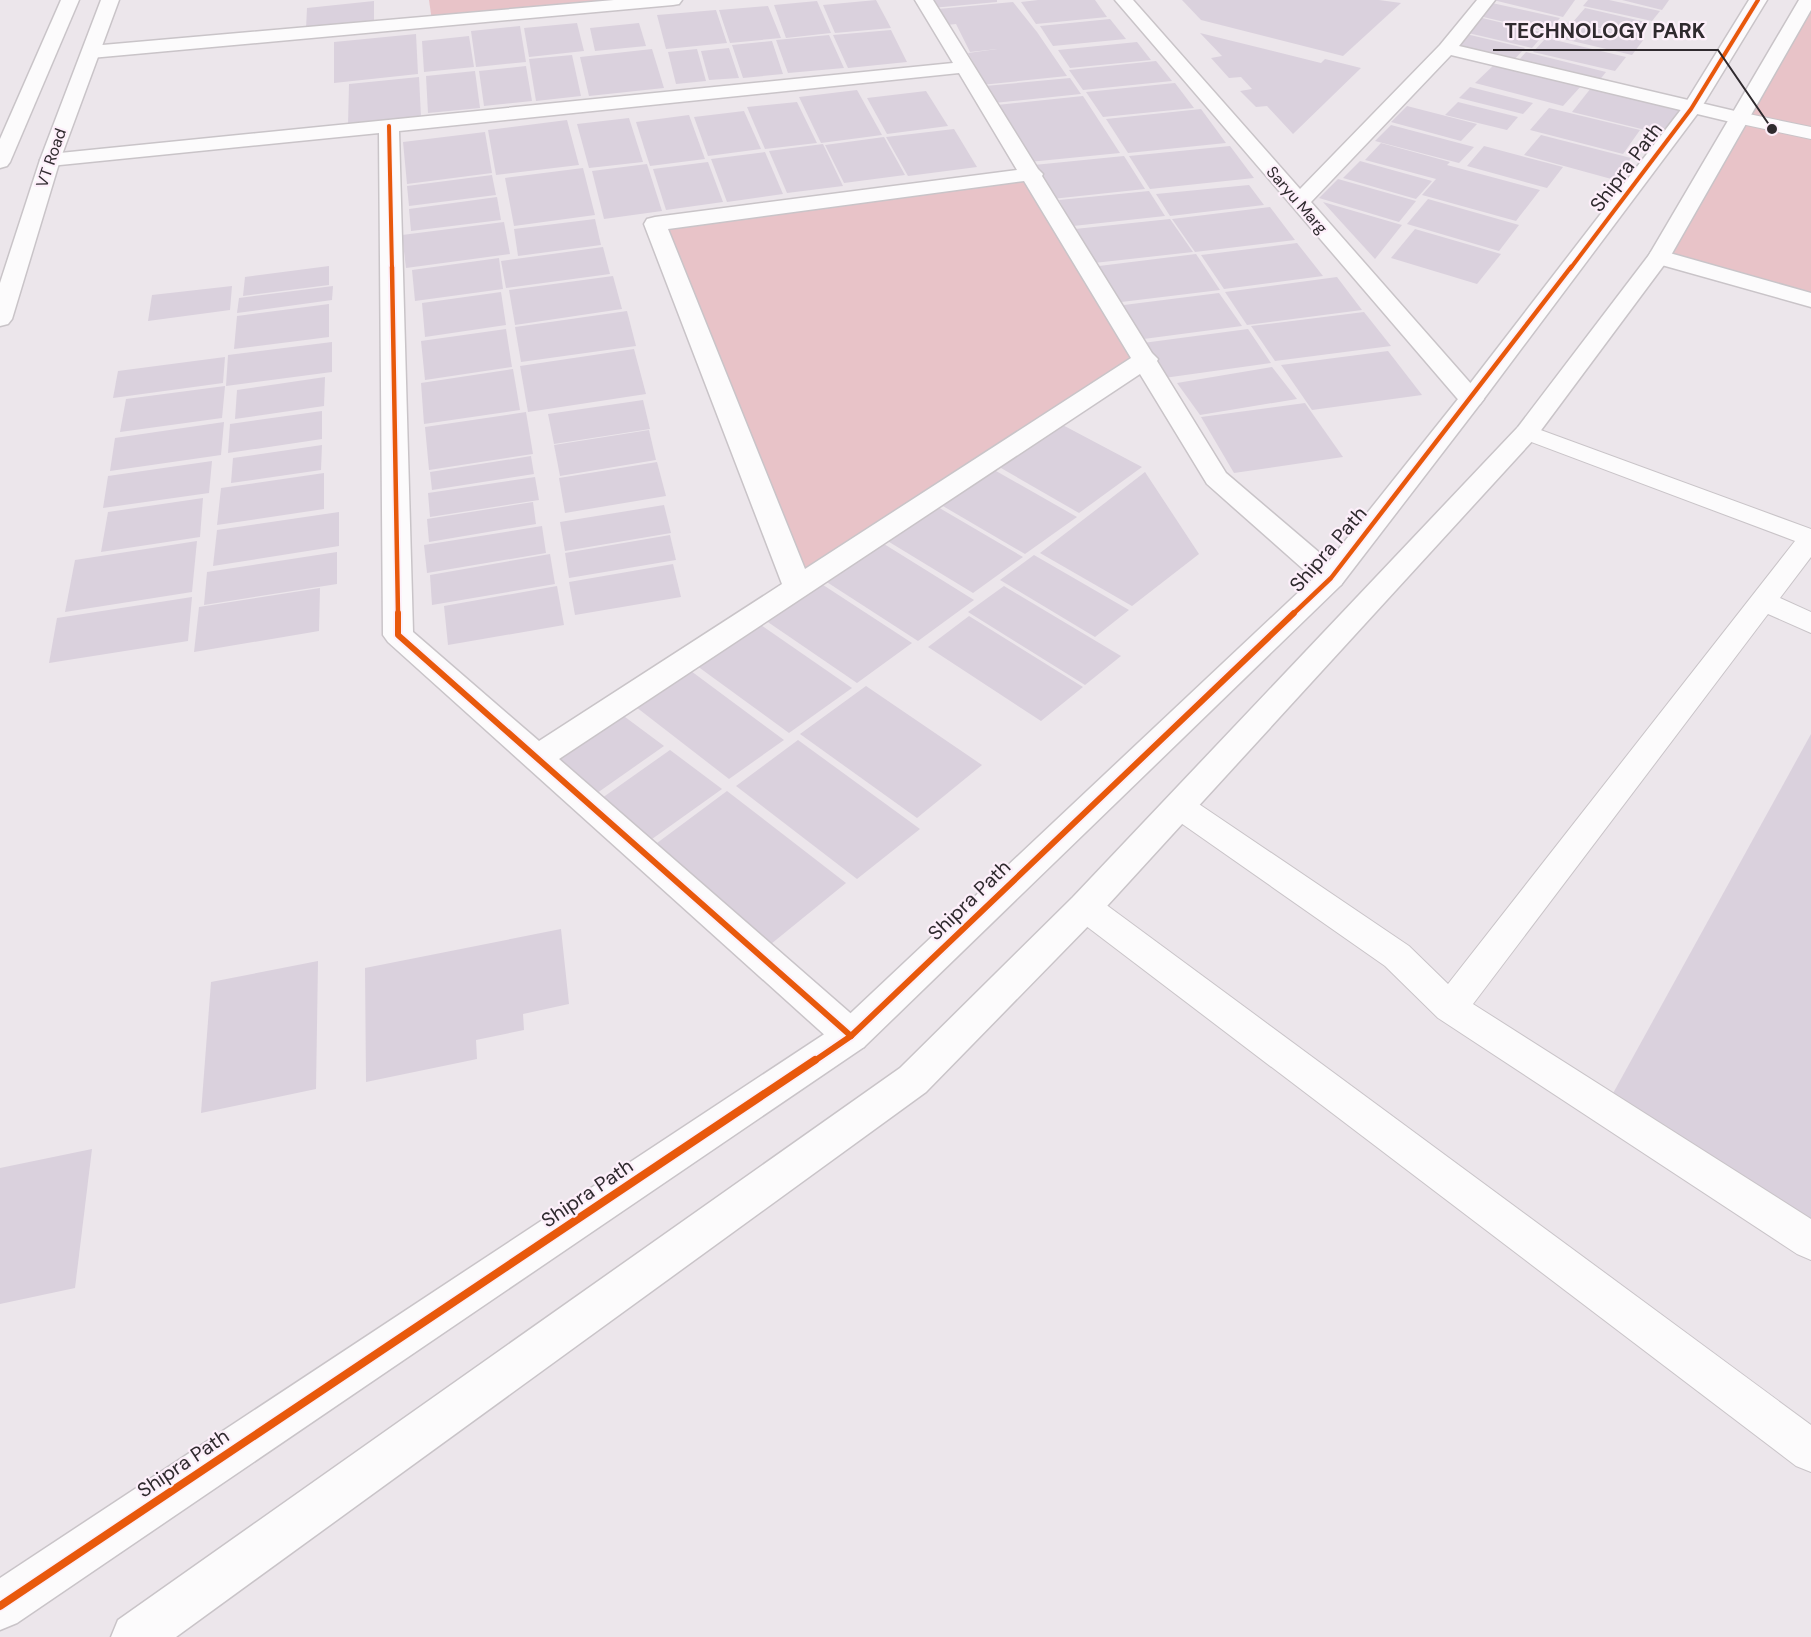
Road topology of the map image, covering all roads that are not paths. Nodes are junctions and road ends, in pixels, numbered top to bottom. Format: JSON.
{"nodes":[{"id":1,"x":70,"y":0,"type":"edge"},
{"id":2,"x":110,"y":0,"type":"edge"},
{"id":3,"x":429,"y":0,"type":"edge"},
{"id":4,"x":673,"y":0,"type":"edge"},
{"id":5,"x":924,"y":0,"type":"edge"},
{"id":6,"x":1124,"y":0,"type":"edge"},
{"id":7,"x":1758,"y":0,"type":"edge"},
{"id":8,"x":1808,"y":0,"type":"edge"},
{"id":9,"x":1480,"y":1,"type":"edge"},
{"id":10,"x":432,"y":21,"type":"junction"},
{"id":11,"x":1447,"y":49,"type":"junction"},
{"id":12,"x":91,"y":52,"type":"junction"},
{"id":13,"x":966,"y":67,"type":"junction"},
{"id":14,"x":1691,"y":109,"type":"junction"},
{"id":15,"x":1739,"y":118,"type":"junction"},
{"id":16,"x":389,"y":126,"type":"junction"},
{"id":17,"x":1811,"y":133,"type":"edge"},
{"id":18,"x":50,"y":160,"type":"junction"},
{"id":19,"x":0,"y":162,"type":"edge"},
{"id":20,"x":1033,"y":174,"type":"junction"},
{"id":21,"x":1299,"y":203,"type":"junction"},
{"id":22,"x":1659,"y":257,"type":"junction"},
{"id":23,"x":1811,"y":300,"type":"edge"},
{"id":24,"x":0,"y":319,"type":"edge"},
{"id":25,"x":1146,"y":359,"type":"junction"},
{"id":26,"x":1471,"y":399,"type":"junction"},
{"id":27,"x":1527,"y":432,"type":"junction"},
{"id":28,"x":1811,"y":538,"type":"edge"},
{"id":29,"x":1330,"y":578,"type":"junction"},
{"id":30,"x":798,"y":587,"type":"junction"},
{"id":31,"x":1763,"y":602,"type":"junction"},
{"id":32,"x":1811,"y":624,"type":"edge"},
{"id":33,"x":537,"y":758,"type":"junction"},
{"id":34,"x":1179,"y":806,"type":"junction"},
{"id":35,"x":1085,"y":907,"type":"junction"},
{"id":36,"x":1450,"y":1008,"type":"junction"},
{"id":37,"x":851,"y":1036,"type":"junction"},
{"id":38,"x":1811,"y":1241,"type":"edge"},
{"id":39,"x":1811,"y":1451,"type":"edge"},
{"id":40,"x":0,"y":1606,"type":"edge"},
{"id":41,"x":135,"y":1637,"type":"edge"}],
"edges":[{"from":1,"to":19,"type":"street"},
{"from":2,"to":12,"type":"street","name":"VT Road"},
{"from":3,"to":10,"type":"street"},
{"from":4,"to":10,"type":"street"},
{"from":5,"to":13,"type":"street"},
{"from":6,"to":21,"type":"street","name":"Saryu Marg"},
{"from":7,"to":14,"type":"street","name":"Shipra Path"},
{"from":8,"to":15,"type":"street"},
{"from":9,"to":11,"type":"street"},
{"from":10,"to":12,"type":"street"},
{"from":11,"to":14,"type":"street"},
{"from":11,"to":21,"type":"street"},
{"from":12,"to":18,"type":"street","name":"VT Road"},
{"from":13,"to":16,"type":"street"},
{"from":13,"to":20,"type":"street"},
{"from":14,"to":15,"type":"street"},
{"from":14,"to":26,"type":"street","name":"Shipra Path"},
{"from":15,"to":17,"type":"lane"},
{"from":15,"to":22,"type":"street"},
{"from":16,"to":18,"type":"street"},
{"from":16,"to":33,"type":"street"},
{"from":18,"to":24,"type":"street","name":"VT Road"},
{"from":20,"to":25,"type":"street"},
{"from":20,"to":30,"type":"street"},
{"from":21,"to":26,"type":"street","name":"Saryu Marg"},
{"from":22,"to":23,"type":"street"},
{"from":22,"to":27,"type":"street"},
{"from":25,"to":29,"type":"street"},
{"from":25,"to":30,"type":"street"},
{"from":26,"to":29,"type":"street","name":"Shipra Path"},
{"from":27,"to":28,"type":"lane"},
{"from":27,"to":34,"type":"street"},
{"from":28,"to":31,"type":"lane"},
{"from":29,"to":37,"type":"street","name":"Shipra Path"},
{"from":30,"to":33,"type":"street"},
{"from":31,"to":32,"type":"lane"},
{"from":31,"to":36,"type":"lane"},
{"from":33,"to":37,"type":"street"},
{"from":34,"to":35,"type":"street"},
{"from":34,"to":36,"type":"lane"},
{"from":35,"to":39,"type":"lane"},
{"from":35,"to":41,"type":"street"},
{"from":36,"to":38,"type":"lane"},
{"from":37,"to":40,"type":"street","name":"Shipra Path"}]}
